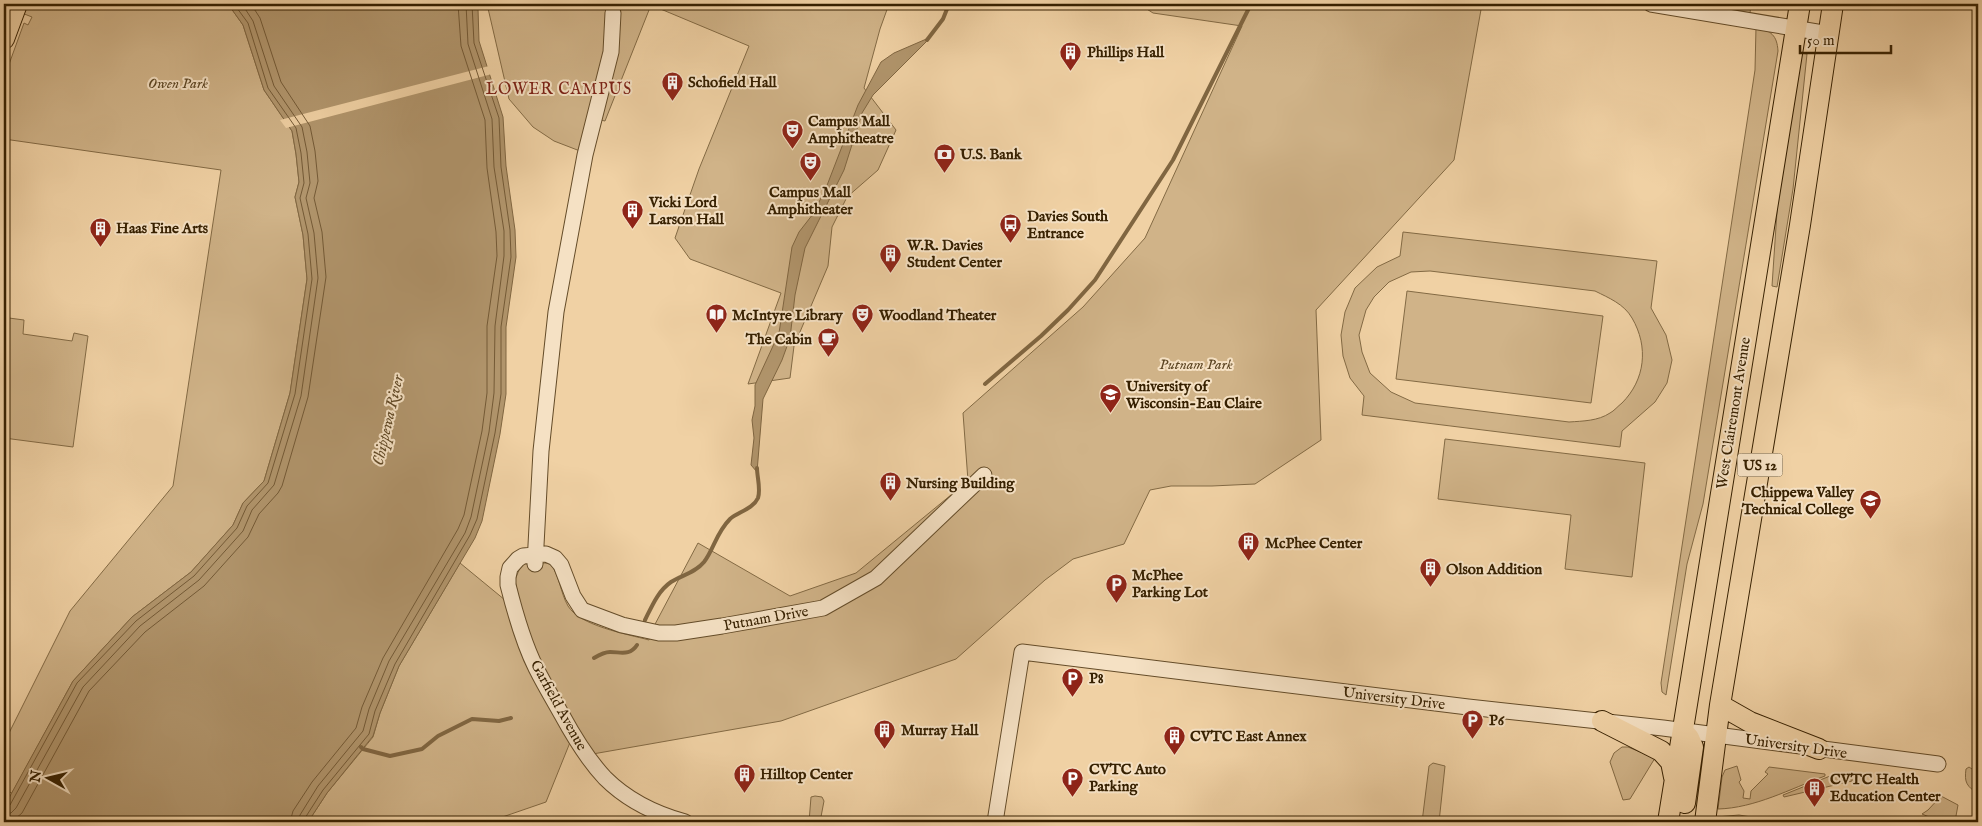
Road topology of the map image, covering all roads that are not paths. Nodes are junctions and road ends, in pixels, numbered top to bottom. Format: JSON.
{"nodes":[{"id":1,"x":1651,"y":4,"type":"edge"},
{"id":2,"x":1800,"y":4,"type":"edge"},
{"id":3,"x":1833,"y":4,"type":"edge"},
{"id":4,"x":14,"y":11,"type":"edge"},
{"id":5,"x":613,"y":13,"type":"dead end"},
{"id":6,"x":1796,"y":28,"type":"junction"},
{"id":7,"x":1829,"y":34,"type":"junction"},
{"id":8,"x":4,"y":39,"type":"edge"},
{"id":9,"x":984,"y":475,"type":"dead end"},
{"id":10,"x":535,"y":559,"type":"junction"},
{"id":11,"x":1720,"y":705,"type":"junction"},
{"id":12,"x":1602,"y":721,"type":"junction"},
{"id":13,"x":1682,"y":730,"type":"junction"},
{"id":14,"x":1716,"y":735,"type":"junction"},
{"id":15,"x":1819,"y":749,"type":"junction"},
{"id":16,"x":1938,"y":764,"type":"dead end"},
{"id":17,"x":1675,"y":779,"type":"junction"},
{"id":18,"x":685,"y":822,"type":"edge"},
{"id":19,"x":995,"y":822,"type":"edge"},
{"id":20,"x":1668,"y":822,"type":"edge"},
{"id":21,"x":1682,"y":822,"type":"edge"},
{"id":22,"x":1704,"y":822,"type":"edge"}],
"edges":[{"from":1,"to":6,"type":"street"},
{"from":2,"to":6,"type":"main road","name":"West Clairemont Avenue","number":"US 12"},
{"from":3,"to":7,"type":"main road","number":"US 12"},
{"from":4,"to":8,"type":"main road"},
{"from":5,"to":10,"type":"street"},
{"from":6,"to":7,"type":"street"},
{"from":6,"to":13,"type":"main road","name":"West Clairemont Avenue","number":"US 12"},
{"from":7,"to":11,"type":"main road","number":"US 12"},
{"from":9,"to":10,"type":"street","name":"Putnam Drive"},
{"from":10,"to":18,"type":"street","name":"Garfield Avenue"},
{"from":11,"to":14,"type":"main road","number":"US 12"},
{"from":11,"to":15,"type":"main road"},
{"from":12,"to":13,"type":"street","name":"University Drive"},
{"from":12,"to":17,"type":"main road"},
{"from":12,"to":19,"type":"street","name":"University Drive"},
{"from":13,"to":14,"type":"street","name":"University Drive"},
{"from":13,"to":17,"type":"main road","name":"West Clairemont Avenue","number":"US 12"},
{"from":13,"to":21,"type":"main road"},
{"from":14,"to":15,"type":"street","name":"University Drive"},
{"from":14,"to":22,"type":"main road","number":"US 12"},
{"from":15,"to":16,"type":"street","name":"University Drive"},
{"from":17,"to":20,"type":"main road","name":"West Clairemont Avenue","number":"US 12"}]}
